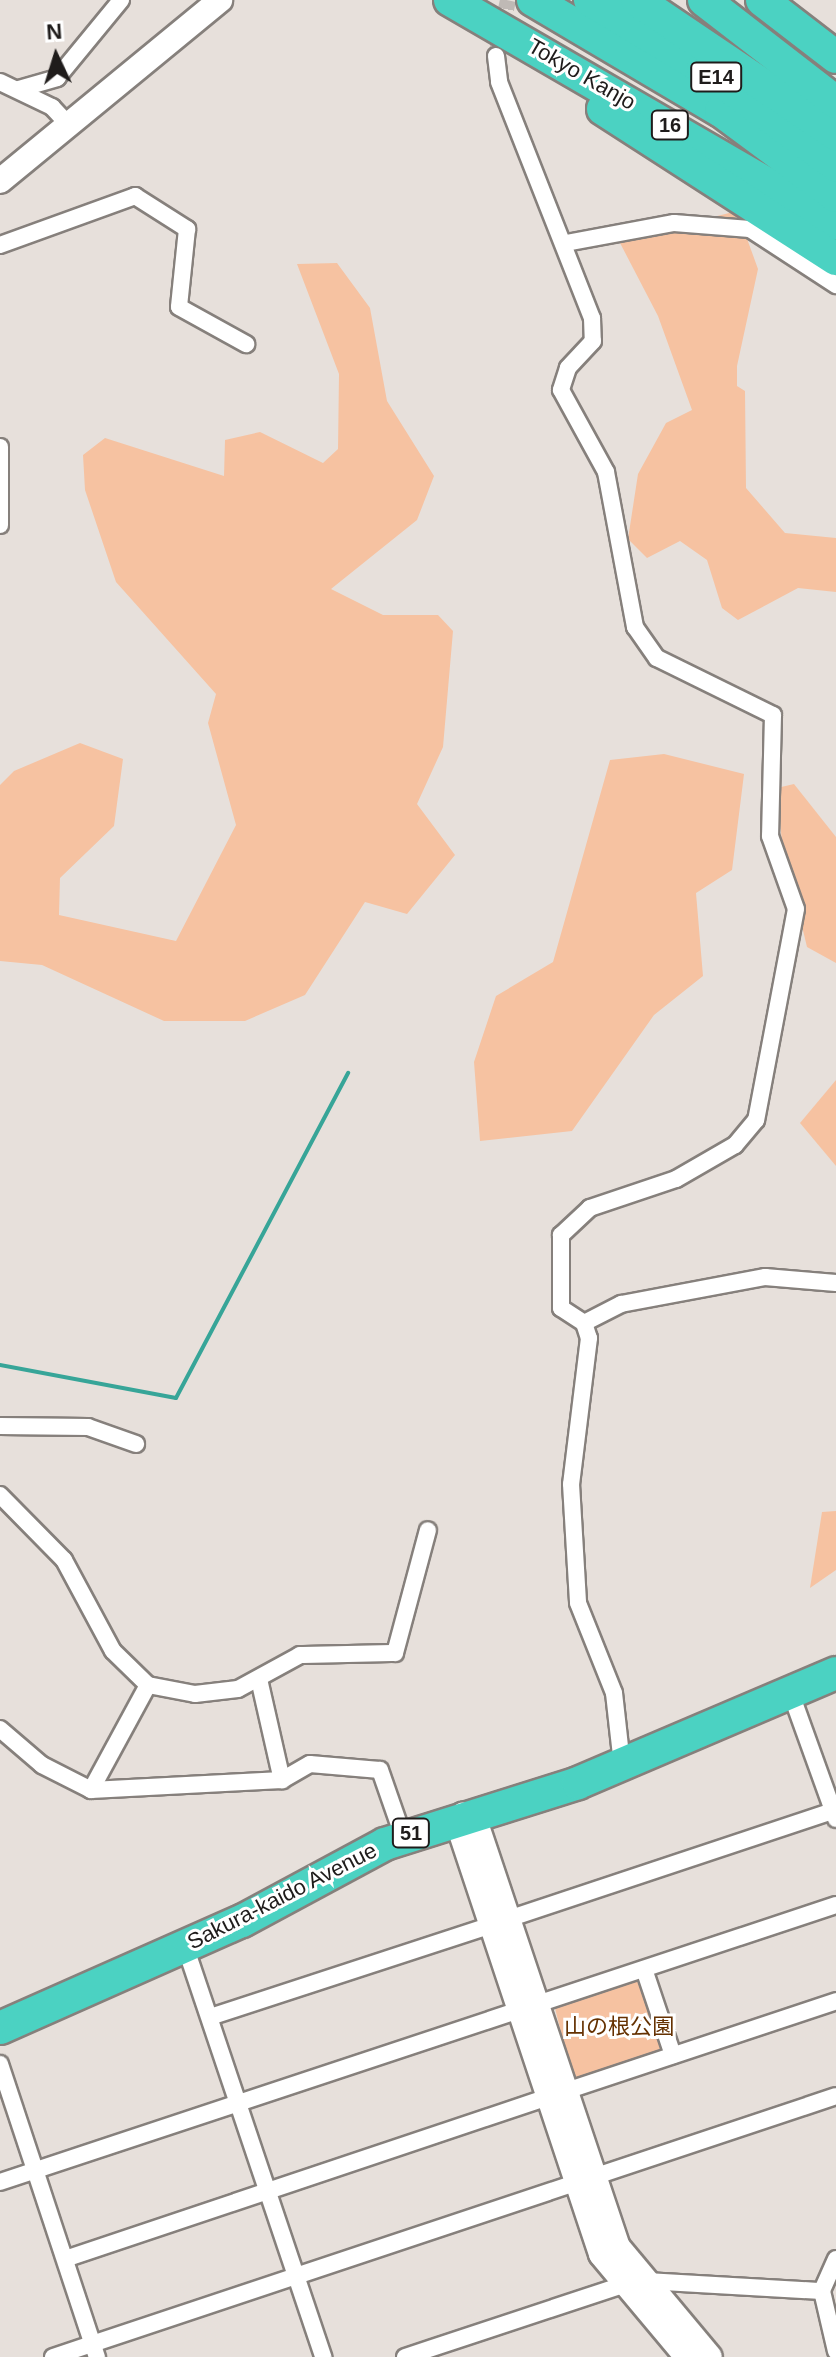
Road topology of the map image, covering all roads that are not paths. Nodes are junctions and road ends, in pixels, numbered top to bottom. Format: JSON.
{"nodes":[{"id":1,"x":121,"y":0,"type":"edge"},
{"id":2,"x":220,"y":0,"type":"edge"},
{"id":3,"x":450,"y":0,"type":"edge"},
{"id":4,"x":533,"y":0,"type":"edge"},
{"id":5,"x":590,"y":0,"type":"edge"},
{"id":6,"x":637,"y":0,"type":"edge"},
{"id":7,"x":762,"y":0,"type":"edge"},
{"id":8,"x":792,"y":0,"type":"edge"},
{"id":9,"x":709,"y":3,"type":"edge"},
{"id":10,"x":836,"y":35,"type":"edge"},
{"id":11,"x":496,"y":56,"type":"tunnel mouth"},
{"id":12,"x":836,"y":57,"type":"edge"},
{"id":13,"x":649,"y":68,"type":"junction"},
{"id":14,"x":574,"y":70,"type":"junction"},
{"id":15,"x":836,"y":77,"type":"edge"},
{"id":16,"x":0,"y":82,"type":"edge"},
{"id":17,"x":19,"y":89,"type":"junction"},
{"id":18,"x":836,"y":102,"type":"edge"},
{"id":19,"x":69,"y":125,"type":"junction"},
{"id":20,"x":836,"y":134,"type":"edge"},
{"id":21,"x":836,"y":165,"type":"edge"},
{"id":22,"x":0,"y":181,"type":"edge"},
{"id":23,"x":836,"y":196,"type":"edge"},
{"id":24,"x":804,"y":203,"type":"junction"},
{"id":25,"x":836,"y":224,"type":"edge"},
{"id":26,"x":566,"y":243,"type":"junction"},
{"id":27,"x":0,"y":245,"type":"edge"},
{"id":28,"x":836,"y":259,"type":"edge"},
{"id":29,"x":836,"y":285,"type":"edge"},
{"id":30,"x":246,"y":344,"type":"dead end"},
{"id":31,"x":0,"y":447,"type":"edge"},
{"id":32,"x":0,"y":525,"type":"edge"},
{"id":33,"x":836,"y":1283,"type":"edge"},
{"id":34,"x":584,"y":1323,"type":"junction"},
{"id":35,"x":0,"y":1426,"type":"edge"},
{"id":36,"x":136,"y":1444,"type":"dead end"},
{"id":37,"x":0,"y":1495,"type":"edge"},
{"id":38,"x":428,"y":1530,"type":"dead end"},
{"id":39,"x":836,"y":1673,"type":"edge"},
{"id":40,"x":259,"y":1679,"type":"junction"},
{"id":41,"x":148,"y":1685,"type":"junction"},
{"id":42,"x":790,"y":1691,"type":"junction"},
{"id":43,"x":0,"y":1729,"type":"edge"},
{"id":44,"x":622,"y":1764,"type":"junction"},
{"id":45,"x":282,"y":1780,"type":"junction"},
{"id":46,"x":91,"y":1790,"type":"junction"},
{"id":47,"x":835,"y":1813,"type":"edge"},
{"id":48,"x":463,"y":1815,"type":"junction"},
{"id":49,"x":403,"y":1836,"type":"junction"},
{"id":50,"x":836,"y":1905,"type":"edge"},
{"id":51,"x":500,"y":1922,"type":"junction"},
{"id":52,"x":185,"y":1946,"type":"junction"},
{"id":53,"x":644,"y":1969,"type":"junction"},
{"id":54,"x":836,"y":2001,"type":"edge"},
{"id":55,"x":528,"y":2007,"type":"junction"},
{"id":56,"x":210,"y":2017,"type":"junction"},
{"id":57,"x":0,"y":2028,"type":"edge"},
{"id":58,"x":673,"y":2055,"type":"junction"},
{"id":59,"x":0,"y":2064,"type":"edge"},
{"id":60,"x":557,"y":2094,"type":"junction"},
{"id":61,"x":836,"y":2096,"type":"edge"},
{"id":62,"x":239,"y":2103,"type":"junction"},
{"id":63,"x":38,"y":2169,"type":"junction"},
{"id":64,"x":586,"y":2180,"type":"junction"},
{"id":65,"x":0,"y":2182,"type":"edge"},
{"id":66,"x":268,"y":2191,"type":"junction"},
{"id":67,"x":68,"y":2258,"type":"junction"},
{"id":68,"x":836,"y":2259,"type":"edge"},
{"id":69,"x":296,"y":2276,"type":"junction"},
{"id":70,"x":636,"y":2282,"type":"junction"},
{"id":71,"x":822,"y":2291,"type":"junction"},
{"id":72,"x":95,"y":2351,"type":"edge"},
{"id":73,"x":836,"y":2351,"type":"edge"},
{"id":74,"x":53,"y":2357,"type":"edge"},
{"id":75,"x":323,"y":2357,"type":"edge"},
{"id":76,"x":405,"y":2357,"type":"edge"},
{"id":77,"x":687,"y":2357,"type":"edge"},
{"id":78,"x":710,"y":2357,"type":"edge"}],
"edges":[{"from":1,"to":17,"type":"street"},
{"from":2,"to":19,"type":"street"},
{"from":3,"to":14,"type":"highway","name":"Tokyo Kanjo","number":"16"},
{"from":4,"to":13,"type":"highway"},
{"from":5,"to":21,"type":"highway","number":"E14"},
{"from":6,"to":20,"type":"highway","number":"E14"},
{"from":7,"to":12,"type":"highway"},
{"from":8,"to":10,"type":"highway"},
{"from":9,"to":15,"type":"highway"},
{"from":9,"to":18,"type":"highway"},
{"from":11,"to":26,"type":"street"},
{"from":13,"to":23,"type":"highway"},
{"from":13,"to":24,"type":"highway"},
{"from":14,"to":24,"type":"highway","name":"Tokyo Kanjo","number":"16"},
{"from":14,"to":28,"type":"highway"},
{"from":16,"to":17,"type":"street"},
{"from":17,"to":19,"type":"street"},
{"from":19,"to":22,"type":"street"},
{"from":24,"to":25,"type":"highway","name":"Tokyo Kanjo","number":"16"},
{"from":26,"to":29,"type":"street"},
{"from":26,"to":34,"type":"street"},
{"from":27,"to":30,"type":"street"},
{"from":31,"to":32,"type":"street"},
{"from":33,"to":34,"type":"street"},
{"from":34,"to":44,"type":"street"},
{"from":35,"to":36,"type":"street"},
{"from":37,"to":41,"type":"street"},
{"from":38,"to":40,"type":"street"},
{"from":39,"to":42,"type":"highway","name":"Sakura-kaido Avenue","number":"51"},
{"from":40,"to":41,"type":"street"},
{"from":40,"to":45,"type":"street"},
{"from":41,"to":46,"type":"street"},
{"from":42,"to":44,"type":"highway","name":"Sakura-kaido Avenue","number":"51"},
{"from":42,"to":47,"type":"street"},
{"from":43,"to":46,"type":"street"},
{"from":44,"to":48,"type":"highway","name":"Sakura-kaido Avenue","number":"51"},
{"from":45,"to":46,"type":"street"},
{"from":45,"to":49,"type":"street"},
{"from":47,"to":51,"type":"street"},
{"from":48,"to":49,"type":"highway","name":"Sakura-kaido Avenue","number":"51"},
{"from":48,"to":51,"type":"street"},
{"from":49,"to":52,"type":"highway","name":"Sakura-kaido Avenue","number":"51"},
{"from":50,"to":53,"type":"street"},
{"from":51,"to":55,"type":"street"},
{"from":51,"to":56,"type":"street"},
{"from":52,"to":56,"type":"street"},
{"from":52,"to":57,"type":"highway","name":"Sakura-kaido Avenue","number":"51"},
{"from":53,"to":55,"type":"street"},
{"from":53,"to":58,"type":"street"},
{"from":54,"to":58,"type":"street"},
{"from":55,"to":60,"type":"street"},
{"from":55,"to":62,"type":"street"},
{"from":56,"to":62,"type":"street"},
{"from":58,"to":60,"type":"street"},
{"from":59,"to":63,"type":"street"},
{"from":60,"to":64,"type":"street"},
{"from":60,"to":66,"type":"street"},
{"from":61,"to":64,"type":"street"},
{"from":62,"to":63,"type":"street"},
{"from":62,"to":66,"type":"street"},
{"from":63,"to":65,"type":"street"},
{"from":63,"to":67,"type":"street"},
{"from":64,"to":69,"type":"street"},
{"from":64,"to":70,"type":"street"},
{"from":66,"to":67,"type":"street"},
{"from":66,"to":69,"type":"street"},
{"from":67,"to":72,"type":"street"},
{"from":68,"to":71,"type":"street"},
{"from":69,"to":72,"type":"street"},
{"from":69,"to":75,"type":"street"},
{"from":70,"to":71,"type":"street"},
{"from":70,"to":76,"type":"street"},
{"from":70,"to":77,"type":"street"},
{"from":70,"to":78,"type":"street"},
{"from":71,"to":73,"type":"street"},
{"from":72,"to":74,"type":"street"}]}
